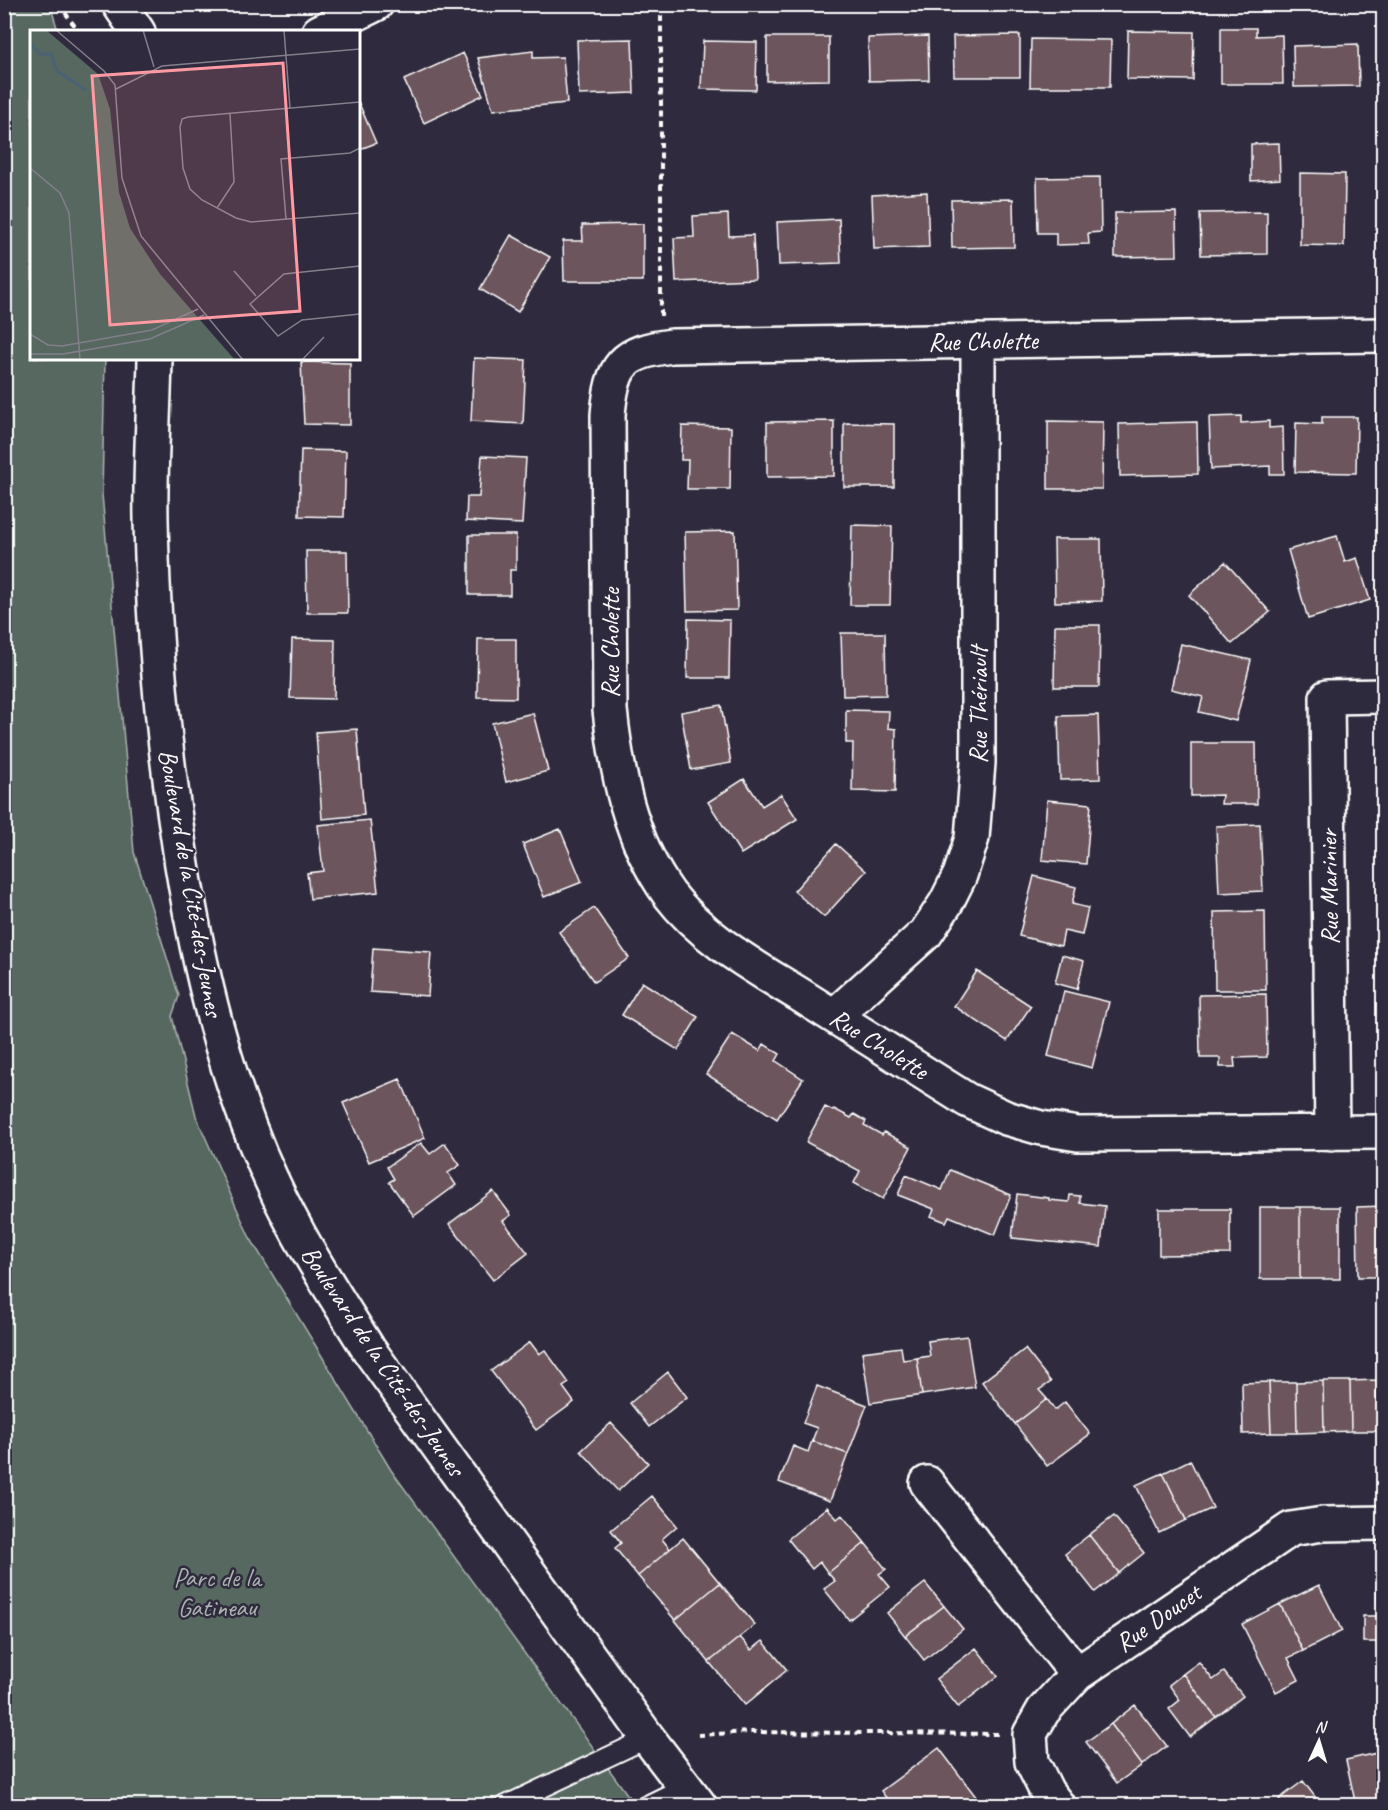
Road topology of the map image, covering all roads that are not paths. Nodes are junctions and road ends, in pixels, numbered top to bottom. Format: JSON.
{"nodes":[{"id":1,"x":119,"y":4,"type":"edge"},
{"id":2,"x":376,"y":4,"type":"edge"},
{"id":3,"x":137,"y":30,"type":"edge"},
{"id":4,"x":323,"y":30,"type":"edge"},
{"id":5,"x":1383,"y":335,"type":"edge"},
{"id":6,"x":978,"y":341,"type":"junction"},
{"id":7,"x":154,"y":360,"type":"edge"},
{"id":8,"x":1383,"y":696,"type":"edge"},
{"id":9,"x":834,"y":1016,"type":"junction"},
{"id":10,"x":1383,"y":1132,"type":"edge"},
{"id":11,"x":1332,"y":1133,"type":"junction"},
{"id":12,"x":927,"y":1483,"type":"dead end"},
{"id":13,"x":1383,"y":1523,"type":"edge"},
{"id":14,"x":1077,"y":1674,"type":"junction"},
{"id":15,"x":648,"y":1738,"type":"junction"},
{"id":16,"x":693,"y":1796,"type":"edge"},
{"id":17,"x":504,"y":1806,"type":"edge"},
{"id":18,"x":645,"y":1806,"type":"edge"},
{"id":19,"x":1058,"y":1806,"type":"edge"}],
"edges":[{"from":1,"to":3,"type":"street"},
{"from":2,"to":4,"type":"street"},
{"from":5,"to":6,"type":"street","name":"Rue Cholette"},
{"from":6,"to":9,"type":"street","name":"Rue Thériault"},
{"from":6,"to":9,"type":"street","name":"Rue Cholette"},
{"from":7,"to":15,"type":"street","name":"Boulevard de la Cité-des-Jeunes"},
{"from":8,"to":11,"type":"street","name":"Rue Marinier"},
{"from":9,"to":11,"type":"street","name":"Rue Cholette"},
{"from":10,"to":11,"type":"street","name":"Rue Cholette"},
{"from":12,"to":14,"type":"street"},
{"from":13,"to":14,"type":"street","name":"Rue Doucet"},
{"from":14,"to":19,"type":"street","name":"Rue Doucet"},
{"from":15,"to":16,"type":"street","name":"Boulevard de la Cité-des-Jeunes"},
{"from":15,"to":17,"type":"lane"},
{"from":16,"to":18,"type":"lane"}]}
